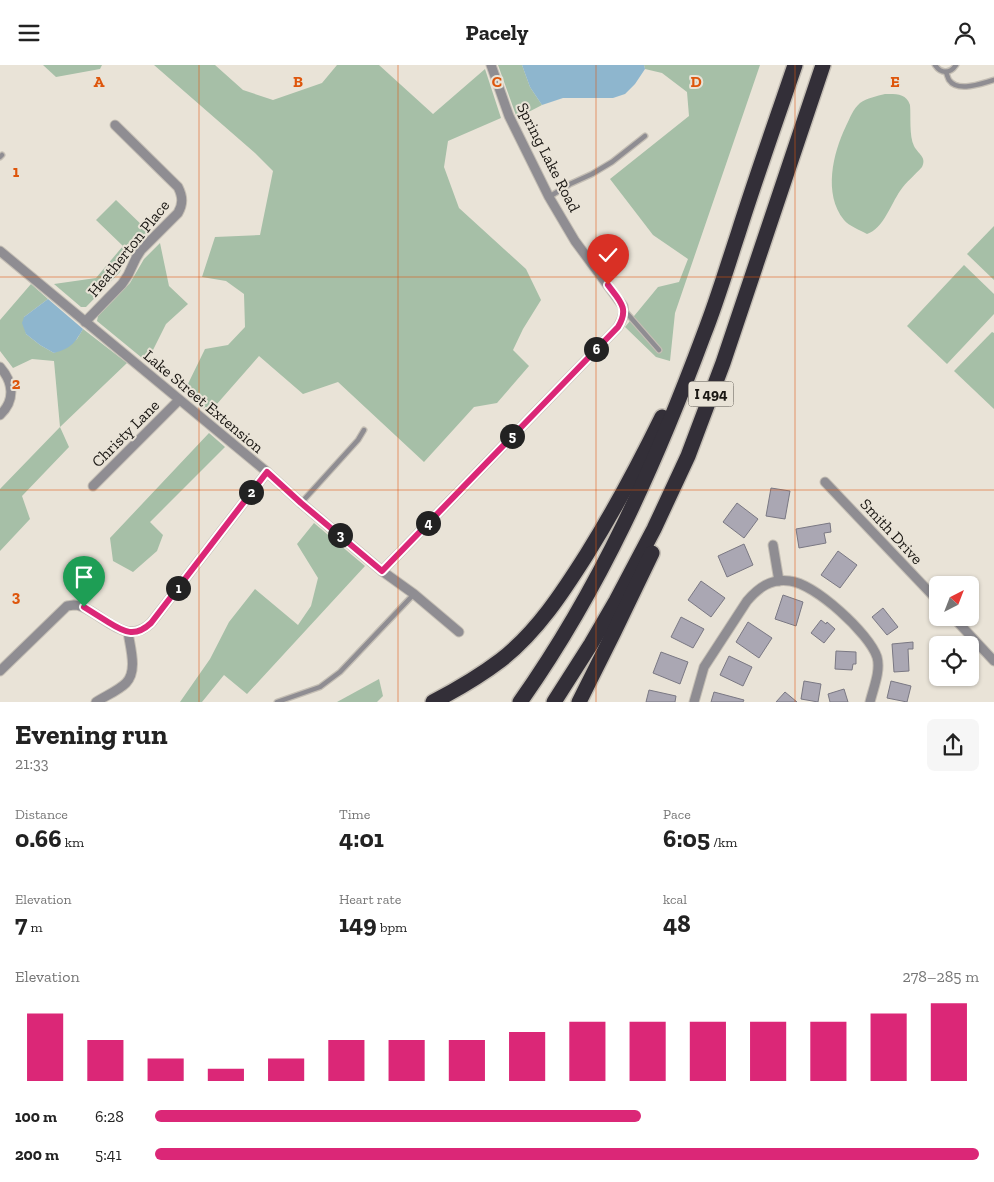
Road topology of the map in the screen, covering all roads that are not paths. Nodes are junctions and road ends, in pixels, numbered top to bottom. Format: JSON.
{"nodes":[{"id":1,"x":491,"y":65,"type":"edge"},
{"id":2,"x":795,"y":65,"type":"edge"},
{"id":3,"x":823,"y":65,"type":"edge"},
{"id":4,"x":934,"y":65,"type":"edge"},
{"id":5,"x":956,"y":65,"type":"edge"},
{"id":6,"x":946,"y":72,"type":"junction"},
{"id":7,"x":994,"y":80,"type":"edge"},
{"id":8,"x":115,"y":125,"type":"dead end"},
{"id":9,"x":645,"y":136,"type":"dead end"},
{"id":10,"x":550,"y":197,"type":"junction"},
{"id":11,"x":0,"y":251,"type":"edge"},
{"id":12,"x":624,"y":310,"type":"junction"},
{"id":13,"x":85,"y":322,"type":"junction"},
{"id":14,"x":659,"y":350,"type":"dead end"},
{"id":15,"x":1,"y":368,"type":"edge"},
{"id":16,"x":681,"y":395,"type":"junction"},
{"id":17,"x":179,"y":400,"type":"junction"},
{"id":18,"x":0,"y":415,"type":"edge"},
{"id":19,"x":364,"y":430,"type":"dead end"},
{"id":20,"x":685,"y":461,"type":"junction"},
{"id":21,"x":267,"y":472,"type":"junction"},
{"id":22,"x":825,"y":481,"type":"dead end"},
{"id":23,"x":93,"y":487,"type":"dead end"},
{"id":24,"x":301,"y":503,"type":"junction"},
{"id":25,"x":774,"y":545,"type":"dead end"},
{"id":26,"x":382,"y":571,"type":"junction"},
{"id":27,"x":779,"y":581,"type":"junction"},
{"id":28,"x":929,"y":591,"type":"edge"},
{"id":29,"x":414,"y":594,"type":"junction"},
{"id":30,"x":961,"y":626,"type":"edge"},
{"id":31,"x":459,"y":632,"type":"dead end"},
{"id":32,"x":128,"y":633,"type":"junction"},
{"id":33,"x":994,"y":661,"type":"edge"},
{"id":34,"x":0,"y":671,"type":"edge"},
{"id":35,"x":96,"y":702,"type":"edge"},
{"id":36,"x":277,"y":702,"type":"edge"},
{"id":37,"x":433,"y":702,"type":"edge"},
{"id":38,"x":520,"y":702,"type":"edge"},
{"id":39,"x":554,"y":702,"type":"edge"},
{"id":40,"x":579,"y":702,"type":"edge"},
{"id":41,"x":694,"y":702,"type":"edge"},
{"id":42,"x":870,"y":702,"type":"edge"}],
"edges":[{"from":1,"to":10,"type":"street","name":"Spring Lake Road"},
{"from":2,"to":16,"type":"highway","number":"I 494"},
{"from":3,"to":20,"type":"highway","number":"I 494"},
{"from":4,"to":6,"type":"lane"},
{"from":5,"to":6,"type":"lane"},
{"from":6,"to":7,"type":"lane"},
{"from":8,"to":13,"type":"street","name":"Heatherton Place"},
{"from":9,"to":10,"type":"lane"},
{"from":10,"to":12,"type":"street","name":"Spring Lake Road"},
{"from":11,"to":13,"type":"street","name":"Lake Street Extension"},
{"from":12,"to":14,"type":"lane"},
{"from":12,"to":26,"type":"street"},
{"from":13,"to":17,"type":"street","name":"Lake Street Extension"},
{"from":15,"to":18,"type":"street"},
{"from":16,"to":37,"type":"highway"},
{"from":16,"to":38,"type":"highway","number":"I 494"},
{"from":17,"to":21,"type":"street","name":"Lake Street Extension"},
{"from":17,"to":23,"type":"street","name":"Christy Lane"},
{"from":19,"to":24,"type":"lane"},
{"from":20,"to":39,"type":"highway","number":"I 494"},
{"from":20,"to":40,"type":"highway"},
{"from":21,"to":24,"type":"street","name":"Lake Street Extension"},
{"from":21,"to":32,"type":"street"},
{"from":22,"to":28,"type":"street","name":"Smith Drive"},
{"from":24,"to":26,"type":"street","name":"Lake Street Extension"},
{"from":25,"to":27,"type":"street"},
{"from":26,"to":29,"type":"street","name":"Lake Street Extension"},
{"from":27,"to":41,"type":"street"},
{"from":27,"to":42,"type":"street"},
{"from":29,"to":31,"type":"street","name":"Lake Street Extension"},
{"from":29,"to":36,"type":"lane"},
{"from":30,"to":33,"type":"street"},
{"from":32,"to":34,"type":"street"},
{"from":32,"to":35,"type":"street"}]}
